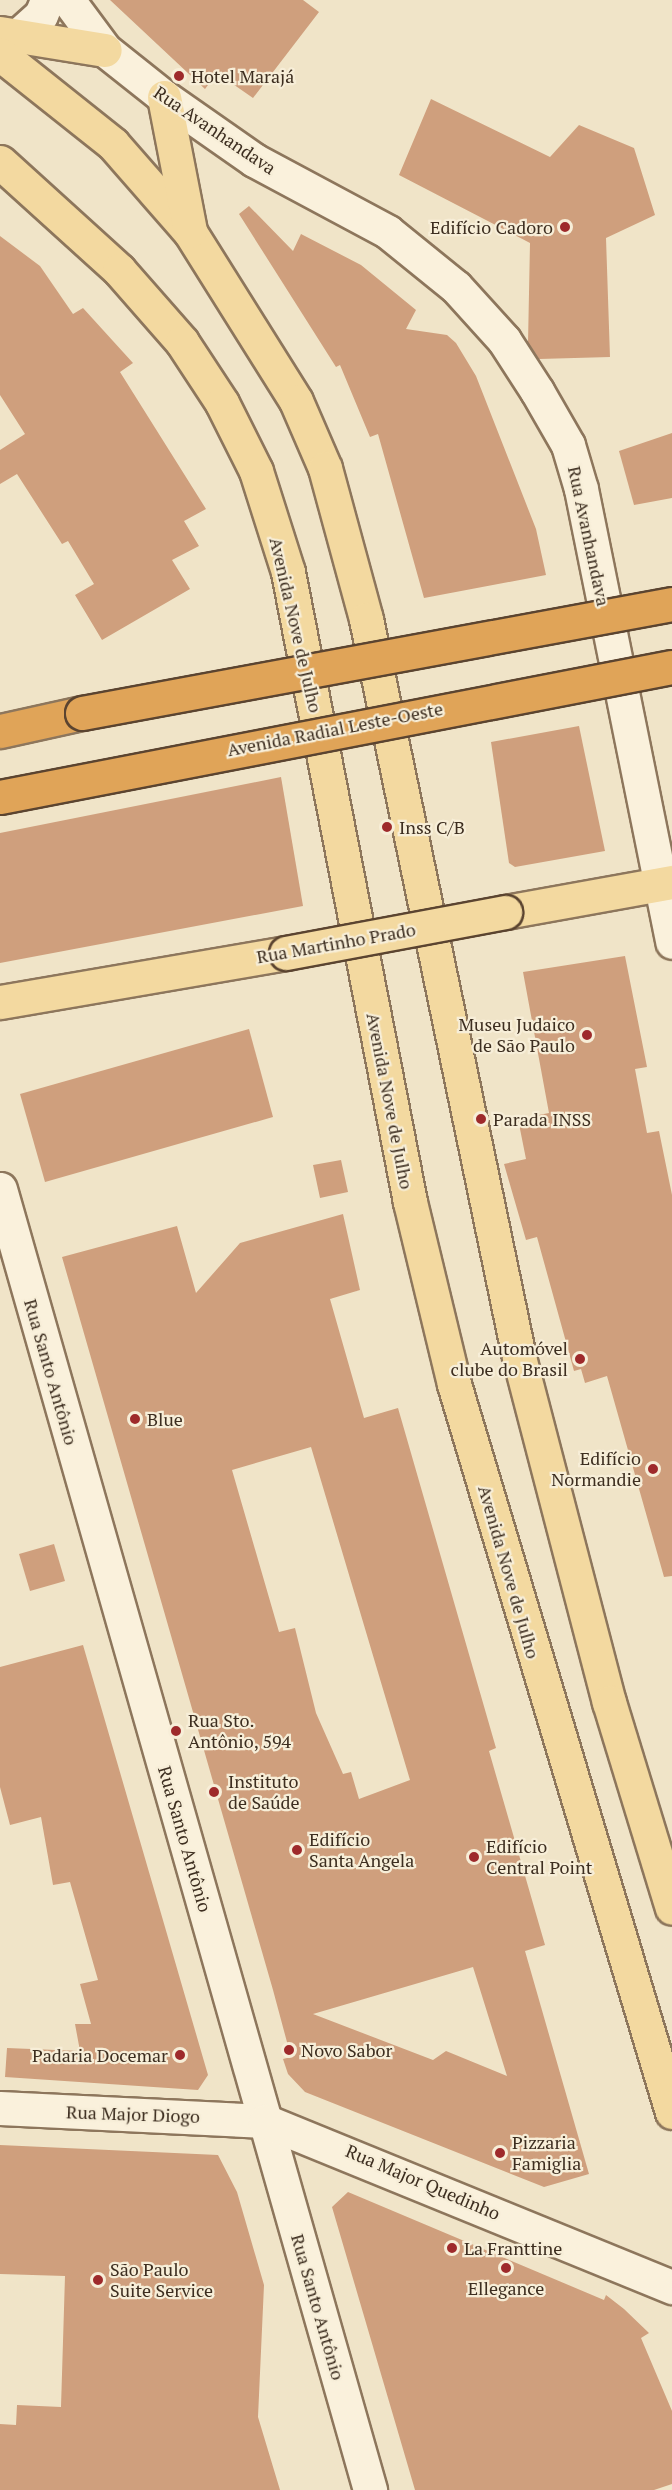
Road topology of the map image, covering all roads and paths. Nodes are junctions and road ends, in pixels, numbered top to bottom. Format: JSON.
{"nodes":[{"id":1,"x":48,"y":0,"type":"edge"},
{"id":2,"x":68,"y":0,"type":"edge"},
{"id":3,"x":5,"y":42,"type":"edge"},
{"id":4,"x":105,"y":50,"type":"junction"},
{"id":5,"x":164,"y":97,"type":"junction"},
{"id":6,"x":0,"y":162,"type":"edge"},
{"id":7,"x":190,"y":232,"type":"junction"},
{"id":8,"x":672,"y":604,"type":"edge"},
{"id":9,"x":672,"y":667,"type":"edge"},
{"id":10,"x":82,"y":713,"type":"junction"},
{"id":11,"x":0,"y":714,"type":"edge"},
{"id":12,"x":0,"y":731,"type":"edge"},
{"id":13,"x":0,"y":796,"type":"edge"},
{"id":14,"x":666,"y":883,"type":"edge"},
{"id":15,"x":672,"y":942,"type":"edge"},
{"id":16,"x":0,"y":1002,"type":"edge"},
{"id":17,"x":0,"y":1189,"type":"edge"},
{"id":18,"x":12,"y":1275,"type":"edge"},
{"id":19,"x":672,"y":1908,"type":"edge"},
{"id":20,"x":0,"y":2108,"type":"edge"},
{"id":21,"x":672,"y":2112,"type":"edge"},
{"id":22,"x":265,"y":2121,"type":"junction"},
{"id":23,"x":672,"y":2287,"type":"edge"},
{"id":24,"x":370,"y":2490,"type":"edge"}],
"edges":[{"from":1,"to":3,"type":"street"},
{"from":2,"to":4,"type":"street","name":"Rua Avanhandava"},
{"from":3,"to":4,"type":"main road"},
{"from":3,"to":7,"type":"main road"},
{"from":4,"to":5,"type":"street","name":"Rua Avanhandava"},
{"from":5,"to":7,"type":"main road"},
{"from":5,"to":14,"type":"street","name":"Rua Avanhandava"},
{"from":6,"to":21,"type":"main road","name":"Avenida Nove de Julho"},
{"from":7,"to":19,"type":"main road"},
{"from":8,"to":10,"type":"highway","bridge":true},
{"from":9,"to":13,"type":"highway","name":"Avenida Radial Leste-Oeste","bridge":true},
{"from":10,"to":11,"type":"main road"},
{"from":10,"to":12,"type":"highway"},
{"from":14,"to":15,"type":"street","name":"Rua Avanhandava"},
{"from":14,"to":16,"type":"main road","name":"Rua Martinho Prado","bridge":true},
{"from":17,"to":18,"type":"street","name":"Rua Santo Antônio"},
{"from":18,"to":22,"type":"street","name":"Rua Santo Antônio"},
{"from":20,"to":22,"type":"street","name":"Rua Major Diogo"},
{"from":22,"to":23,"type":"street","name":"Rua Major Quedinho"},
{"from":22,"to":24,"type":"street","name":"Rua Santo Antônio"}]}
